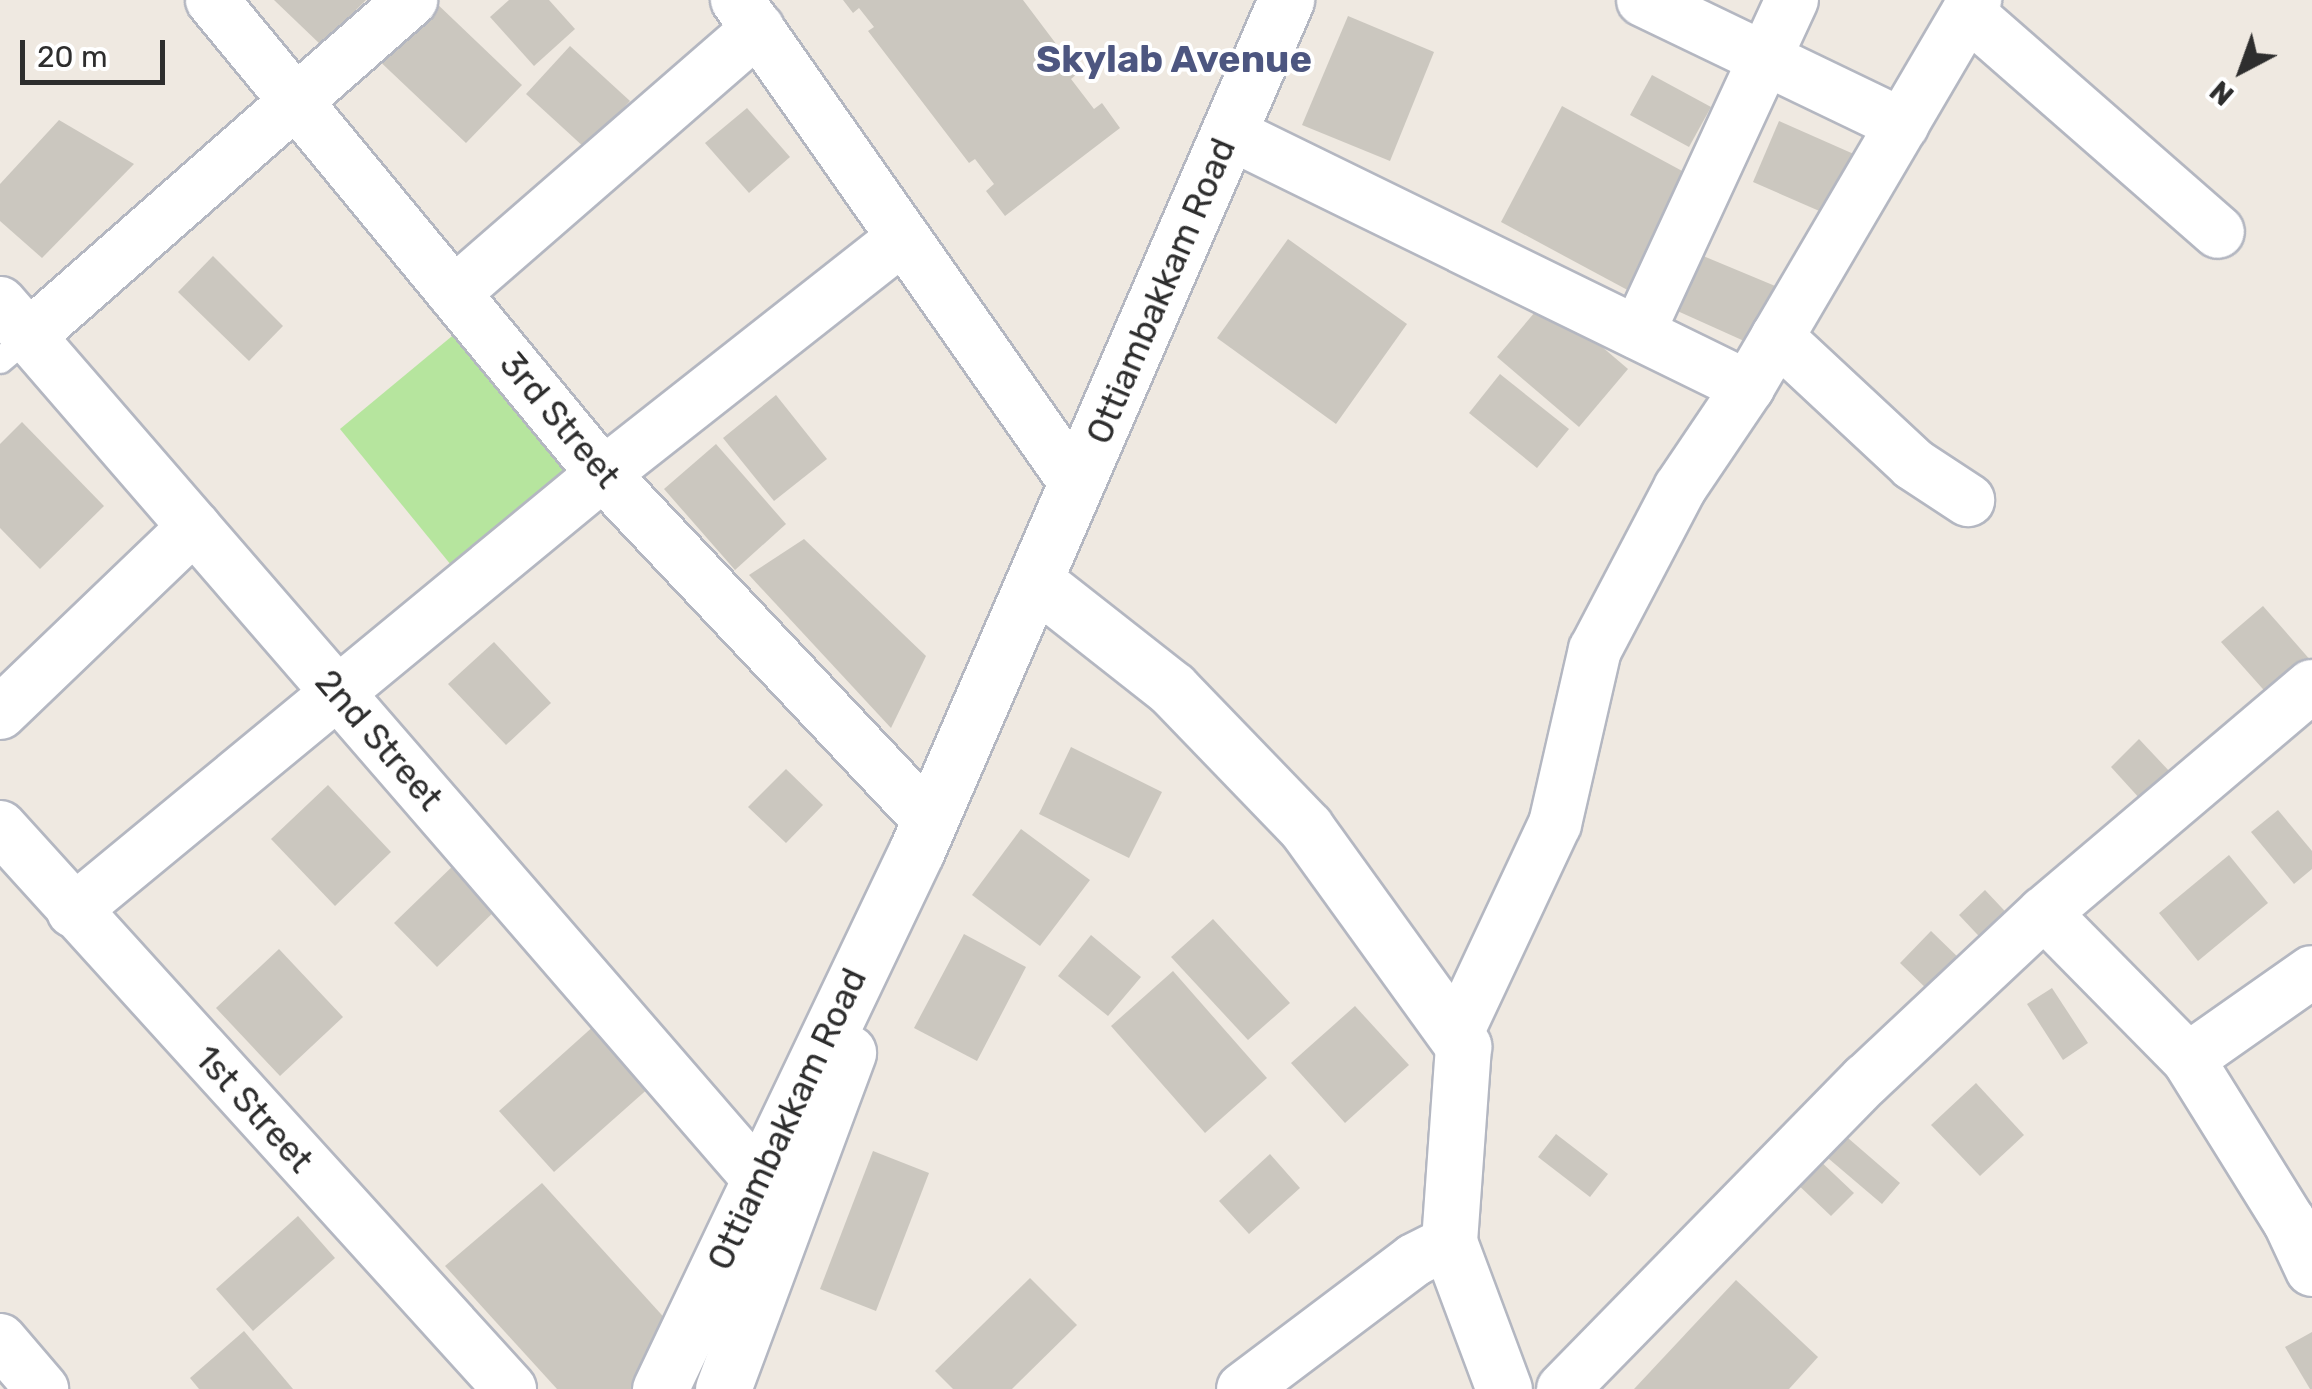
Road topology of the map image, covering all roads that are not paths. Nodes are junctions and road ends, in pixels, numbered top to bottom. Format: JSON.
{"nodes":[{"id":1,"x":212,"y":0,"type":"edge"},
{"id":2,"x":411,"y":0,"type":"edge"},
{"id":3,"x":1286,"y":0,"type":"edge"},
{"id":4,"x":1644,"y":0,"type":"edge"},
{"id":5,"x":1792,"y":0,"type":"edge"},
{"id":6,"x":1971,"y":6,"type":"edge"},
{"id":7,"x":747,"y":15,"type":"edge"},
{"id":8,"x":1767,"y":60,"type":"junction"},
{"id":9,"x":294,"y":100,"type":"junction"},
{"id":10,"x":1903,"y":124,"type":"junction"},
{"id":11,"x":1229,"y":133,"type":"junction"},
{"id":12,"x":2218,"y":232,"type":"dead end"},
{"id":13,"x":903,"y":238,"type":"junction"},
{"id":14,"x":454,"y":293,"type":"junction"},
{"id":15,"x":10,"y":333,"type":"edge"},
{"id":16,"x":1638,"y":333,"type":"junction"},
{"id":17,"x":1778,"y":337,"type":"junction"},
{"id":18,"x":1748,"y":387,"type":"junction"},
{"id":19,"x":603,"y":474,"type":"junction"},
{"id":20,"x":1077,"y":486,"type":"junction"},
{"id":21,"x":1968,"y":500,"type":"dead end"},
{"id":22,"x":194,"y":527,"type":"junction"},
{"id":23,"x":1035,"y":581,"type":"junction"},
{"id":24,"x":2312,"y":686,"type":"edge"},
{"id":25,"x":340,"y":695,"type":"junction"},
{"id":26,"x":0,"y":713,"type":"edge"},
{"id":27,"x":0,"y":827,"type":"edge"},
{"id":28,"x":923,"y":836,"type":"junction"},
{"id":29,"x":73,"y":912,"type":"junction"},
{"id":30,"x":2044,"y":913,"type":"junction"},
{"id":31,"x":2312,"y":972,"type":"edge"},
{"id":32,"x":1456,"y":1035,"type":"junction"},
{"id":33,"x":2188,"y":1059,"type":"junction"},
{"id":34,"x":758,"y":1178,"type":"junction"},
{"id":35,"x":2300,"y":1216,"type":"edge"},
{"id":36,"x":1449,"y":1242,"type":"junction"},
{"id":37,"x":2312,"y":1270,"type":"edge"},
{"id":38,"x":0,"y":1340,"type":"edge"},
{"id":39,"x":42,"y":1389,"type":"edge"},
{"id":40,"x":510,"y":1389,"type":"edge"},
{"id":41,"x":660,"y":1389,"type":"edge"},
{"id":42,"x":723,"y":1389,"type":"edge"},
{"id":43,"x":1243,"y":1389,"type":"edge"},
{"id":44,"x":1504,"y":1389,"type":"edge"},
{"id":45,"x":1562,"y":1389,"type":"edge"}],
"edges":[{"from":1,"to":9,"type":"street","name":"3rd Street"},
{"from":2,"to":9,"type":"street"},
{"from":3,"to":11,"type":"street","name":"Ottiambakkam Road"},
{"from":4,"to":8,"type":"street"},
{"from":5,"to":8,"type":"street"},
{"from":6,"to":10,"type":"street"},
{"from":6,"to":12,"type":"street"},
{"from":7,"to":13,"type":"street"},
{"from":7,"to":14,"type":"street"},
{"from":8,"to":10,"type":"street"},
{"from":8,"to":16,"type":"street"},
{"from":9,"to":14,"type":"street","name":"3rd Street"},
{"from":9,"to":15,"type":"street"},
{"from":10,"to":17,"type":"street"},
{"from":11,"to":16,"type":"street"},
{"from":11,"to":20,"type":"street","name":"Ottiambakkam Road"},
{"from":13,"to":19,"type":"street"},
{"from":13,"to":20,"type":"street"},
{"from":14,"to":19,"type":"street","name":"3rd Street"},
{"from":15,"to":22,"type":"street","name":"2nd Street"},
{"from":16,"to":18,"type":"street"},
{"from":17,"to":18,"type":"street"},
{"from":17,"to":21,"type":"street"},
{"from":18,"to":32,"type":"street"},
{"from":19,"to":25,"type":"street"},
{"from":19,"to":28,"type":"street","name":"3rd Street"},
{"from":20,"to":23,"type":"street","name":"Ottiambakkam Road"},
{"from":22,"to":25,"type":"street","name":"2nd Street"},
{"from":22,"to":26,"type":"street"},
{"from":23,"to":28,"type":"street","name":"Ottiambakkam Road"},
{"from":23,"to":32,"type":"street"},
{"from":24,"to":30,"type":"street"},
{"from":25,"to":29,"type":"street"},
{"from":25,"to":34,"type":"street","name":"2nd Street"},
{"from":27,"to":29,"type":"street","name":"1st Street"},
{"from":28,"to":34,"type":"street","name":"Ottiambakkam Road"},
{"from":28,"to":42,"type":"street","name":"Ottiambakkam Road"},
{"from":29,"to":40,"type":"street","name":"1st Street"},
{"from":30,"to":33,"type":"street"},
{"from":30,"to":45,"type":"street"},
{"from":31,"to":33,"type":"street"},
{"from":32,"to":36,"type":"street"},
{"from":33,"to":35,"type":"street"},
{"from":34,"to":41,"type":"street","name":"Ottiambakkam Road"},
{"from":35,"to":37,"type":"street"},
{"from":36,"to":43,"type":"street"},
{"from":36,"to":44,"type":"street"},
{"from":38,"to":39,"type":"street"}]}
